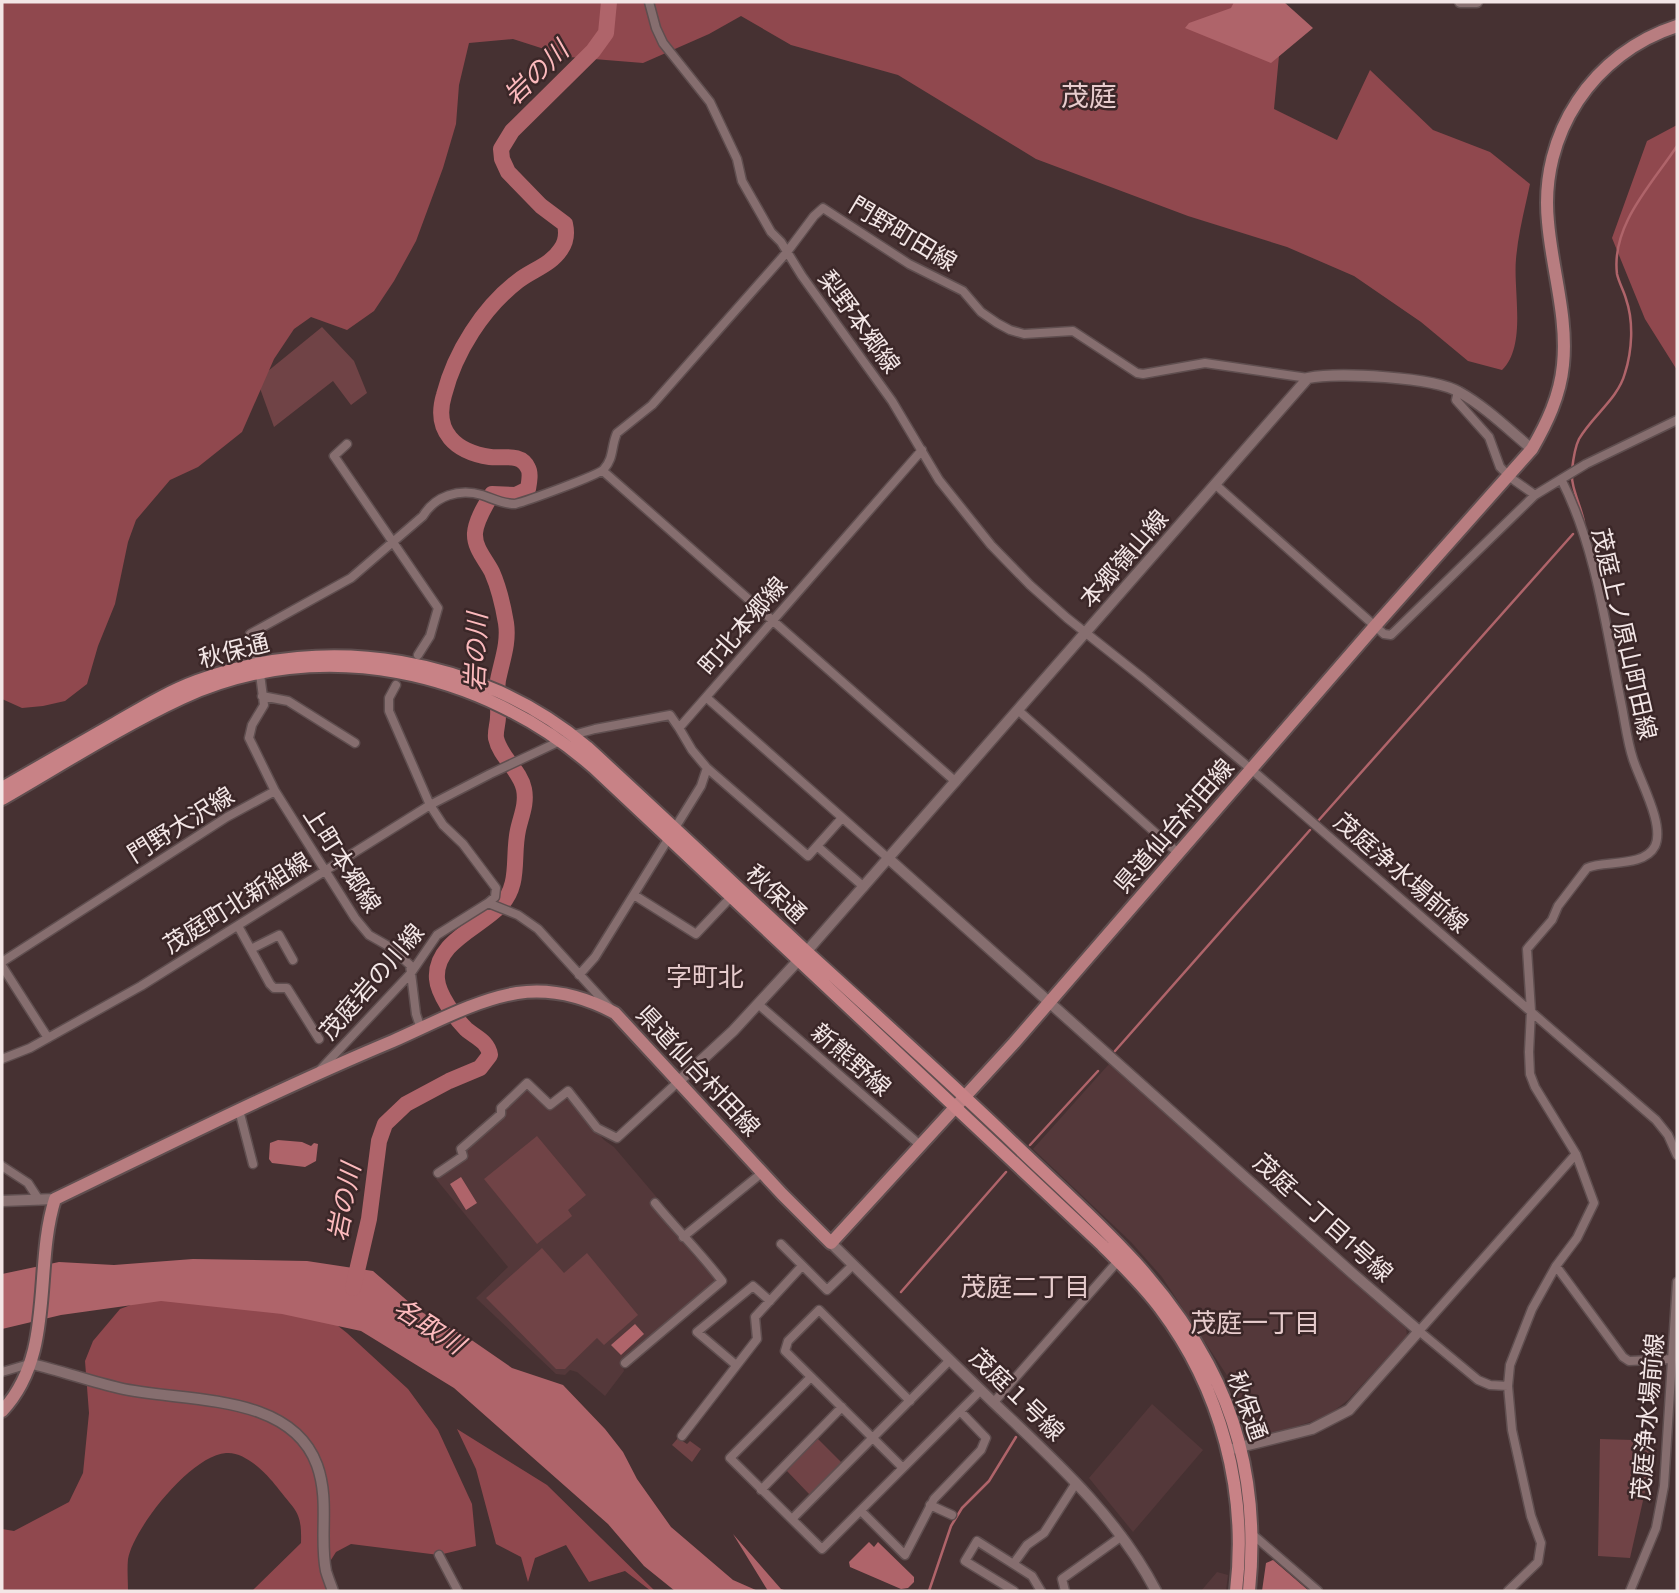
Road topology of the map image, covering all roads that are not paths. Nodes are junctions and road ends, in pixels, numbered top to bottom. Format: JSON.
{"nodes":[{"id":1,"x":649,"y":2,"type":"edge"},
{"id":2,"x":1460,"y":2,"type":"edge"},
{"id":3,"x":1477,"y":2,"type":"edge"},
{"id":4,"x":1677,"y":26,"type":"edge"},
{"id":5,"x":788,"y":252,"type":"junction"},
{"id":6,"x":1308,"y":378,"type":"junction"},
{"id":7,"x":1458,"y":391,"type":"junction"},
{"id":8,"x":1677,"y":420,"type":"edge"},
{"id":9,"x":347,"y":444,"type":"dead end"},
{"id":10,"x":1532,"y":449,"type":"junction"},
{"id":11,"x":922,"y":450,"type":"junction"},
{"id":12,"x":603,"y":471,"type":"junction"},
{"id":13,"x":1562,"y":481,"type":"junction"},
{"id":14,"x":1217,"y":486,"type":"junction"},
{"id":15,"x":1535,"y":495,"type":"junction"},
{"id":16,"x":392,"y":541,"type":"junction"},
{"id":17,"x":773,"y":620,"type":"junction"},
{"id":18,"x":1375,"y":626,"type":"junction"},
{"id":19,"x":1086,"y":634,"type":"junction"},
{"id":20,"x":418,"y":655,"type":"dead end"},
{"id":21,"x":259,"y":669,"type":"junction"},
{"id":22,"x":396,"y":685,"type":"dead end"},
{"id":23,"x":262,"y":696,"type":"junction"},
{"id":24,"x":707,"y":698,"type":"junction"},
{"id":25,"x":511,"y":704,"type":"junction"},
{"id":26,"x":1019,"y":711,"type":"junction"},
{"id":27,"x":679,"y":728,"type":"junction"},
{"id":28,"x":573,"y":735,"type":"junction"},
{"id":29,"x":561,"y":741,"type":"junction"},
{"id":30,"x":355,"y":743,"type":"dead end"},
{"id":31,"x":707,"y":768,"type":"junction"},
{"id":32,"x":1252,"y":770,"type":"junction"},
{"id":33,"x":956,"y":782,"type":"junction"},
{"id":34,"x":2,"y":788,"type":"edge"},
{"id":35,"x":275,"y":791,"type":"junction"},
{"id":36,"x":2,"y":799,"type":"edge"},
{"id":37,"x":430,"y":806,"type":"junction"},
{"id":38,"x":842,"y":818,"type":"junction"},
{"id":39,"x":671,"y":833,"type":"junction"},
{"id":40,"x":817,"y":846,"type":"junction"},
{"id":41,"x":1178,"y":853,"type":"junction"},
{"id":42,"x":889,"y":859,"type":"junction"},
{"id":43,"x":324,"y":872,"type":"junction"},
{"id":44,"x":864,"y":887,"type":"junction"},
{"id":45,"x":634,"y":895,"type":"junction"},
{"id":46,"x":731,"y":897,"type":"junction"},
{"id":47,"x":491,"y":904,"type":"junction"},
{"id":48,"x":238,"y":926,"type":"junction"},
{"id":49,"x":251,"y":949,"type":"junction"},
{"id":50,"x":802,"y":956,"type":"junction"},
{"id":51,"x":293,"y":960,"type":"dead end"},
{"id":52,"x":2,"y":964,"type":"edge"},
{"id":53,"x":411,"y":973,"type":"junction"},
{"id":54,"x":579,"y":975,"type":"junction"},
{"id":55,"x":1050,"y":1002,"type":"junction"},
{"id":56,"x":758,"y":1004,"type":"junction"},
{"id":57,"x":1531,"y":1011,"type":"junction"},
{"id":58,"x":615,"y":1013,"type":"junction"},
{"id":59,"x":425,"y":1027,"type":"junction"},
{"id":60,"x":48,"y":1038,"type":"junction"},
{"id":61,"x":319,"y":1040,"type":"dead end"},
{"id":62,"x":2,"y":1059,"type":"edge"},
{"id":63,"x":319,"y":1072,"type":"junction"},
{"id":64,"x":679,"y":1081,"type":"junction"},
{"id":65,"x":965,"y":1097,"type":"junction"},
{"id":66,"x":956,"y":1107,"type":"junction"},
{"id":67,"x":239,"y":1110,"type":"junction"},
{"id":68,"x":920,"y":1145,"type":"junction"},
{"id":69,"x":1576,"y":1154,"type":"junction"},
{"id":70,"x":1677,"y":1155,"type":"edge"},
{"id":71,"x":253,"y":1164,"type":"dead end"},
{"id":72,"x":2,"y":1166,"type":"edge"},
{"id":73,"x":763,"y":1172,"type":"junction"},
{"id":74,"x":438,"y":1173,"type":"dead end"},
{"id":75,"x":2,"y":1200,"type":"edge"},
{"id":76,"x":40,"y":1200,"type":"junction"},
{"id":77,"x":656,"y":1203,"type":"dead end"},
{"id":78,"x":53,"y":1204,"type":"junction"},
{"id":79,"x":683,"y":1237,"type":"junction"},
{"id":80,"x":831,"y":1243,"type":"junction"},
{"id":81,"x":781,"y":1244,"type":"dead end"},
{"id":82,"x":1118,"y":1261,"type":"junction"},
{"id":83,"x":853,"y":1265,"type":"junction"},
{"id":84,"x":802,"y":1266,"type":"junction"},
{"id":85,"x":1556,"y":1266,"type":"junction"},
{"id":86,"x":1677,"y":1282,"type":"edge"},
{"id":87,"x":770,"y":1301,"type":"junction"},
{"id":88,"x":1419,"y":1331,"type":"junction"},
{"id":89,"x":1672,"y":1359,"type":"junction"},
{"id":90,"x":950,"y":1360,"type":"junction"},
{"id":91,"x":625,"y":1363,"type":"dead end"},
{"id":92,"x":32,"y":1364,"type":"junction"},
{"id":93,"x":736,"y":1364,"type":"junction"},
{"id":94,"x":2,"y":1371,"type":"edge"},
{"id":95,"x":811,"y":1377,"type":"junction"},
{"id":96,"x":1508,"y":1386,"type":"junction"},
{"id":97,"x":981,"y":1390,"type":"junction"},
{"id":98,"x":910,"y":1401,"type":"junction"},
{"id":99,"x":993,"y":1402,"type":"junction"},
{"id":100,"x":842,"y":1407,"type":"junction"},
{"id":101,"x":2,"y":1411,"type":"edge"},
{"id":102,"x":960,"y":1411,"type":"junction"},
{"id":103,"x":682,"y":1436,"type":"dead end"},
{"id":104,"x":873,"y":1437,"type":"junction"},
{"id":105,"x":1234,"y":1449,"type":"junction"},
{"id":106,"x":902,"y":1467,"type":"junction"},
{"id":107,"x":1076,"y":1483,"type":"junction"},
{"id":108,"x":761,"y":1490,"type":"junction"},
{"id":109,"x":930,"y":1505,"type":"junction"},
{"id":110,"x":861,"y":1511,"type":"junction"},
{"id":111,"x":952,"y":1515,"type":"dead end"},
{"id":112,"x":792,"y":1519,"type":"junction"},
{"id":113,"x":1252,"y":1534,"type":"junction"},
{"id":114,"x":1122,"y":1536,"type":"junction"},
{"id":115,"x":439,"y":1555,"type":"dead end"},
{"id":116,"x":1014,"y":1563,"type":"junction"},
{"id":117,"x":333,"y":1591,"type":"edge"},
{"id":118,"x":458,"y":1591,"type":"edge"},
{"id":119,"x":1014,"y":1591,"type":"edge"},
{"id":120,"x":1041,"y":1591,"type":"edge"},
{"id":121,"x":1065,"y":1591,"type":"edge"},
{"id":122,"x":1156,"y":1591,"type":"edge"},
{"id":123,"x":1236,"y":1591,"type":"edge"},
{"id":124,"x":1249,"y":1591,"type":"edge"},
{"id":125,"x":1318,"y":1591,"type":"edge"},
{"id":126,"x":1508,"y":1591,"type":"edge"},
{"id":127,"x":1630,"y":1591,"type":"edge"}],
"edges":[{"from":1,"to":5,"type":"street","name":"梨野本郷線"},
{"from":2,"to":3,"type":"street"},
{"from":4,"to":10,"type":"main road","name":"県道仙台村田線"},
{"from":5,"to":6,"type":"street","name":"門野町田線"},
{"from":5,"to":11,"type":"street","name":"梨野本郷線"},
{"from":5,"to":12,"type":"street","name":"門野町田線"},
{"from":6,"to":7,"type":"street"},
{"from":6,"to":14,"type":"street","name":"本郷嶺山線"},
{"from":7,"to":10,"type":"street"},
{"from":7,"to":15,"type":"street"},
{"from":8,"to":13,"type":"street"},
{"from":9,"to":16,"type":"street"},
{"from":10,"to":18,"type":"main road","name":"県道仙台村田線"},
{"from":11,"to":17,"type":"street","name":"町北本郷線"},
{"from":11,"to":19,"type":"street","name":"梨野本郷線"},
{"from":12,"to":16,"type":"street"},
{"from":12,"to":17,"type":"street"},
{"from":13,"to":15,"type":"street"},
{"from":13,"to":57,"type":"street","name":"茂庭上ノ原山町田線"},
{"from":14,"to":18,"type":"street"},
{"from":14,"to":19,"type":"street","name":"本郷嶺山線"},
{"from":15,"to":18,"type":"street"},
{"from":16,"to":20,"type":"street"},
{"from":16,"to":21,"type":"street"},
{"from":17,"to":24,"type":"street","name":"町北本郷線"},
{"from":17,"to":33,"type":"street"},
{"from":18,"to":32,"type":"main road","name":"県道仙台村田線"},
{"from":19,"to":26,"type":"street","name":"本郷嶺山線"},
{"from":19,"to":32,"type":"street","name":"茂庭浄水場前線"},
{"from":21,"to":23,"type":"street"},
{"from":21,"to":25,"type":"highway","name":"秋保通"},
{"from":21,"to":34,"type":"highway","name":"秋保通"},
{"from":21,"to":36,"type":"highway","name":"秋保通"},
{"from":22,"to":37,"type":"street"},
{"from":23,"to":30,"type":"street"},
{"from":23,"to":35,"type":"street"},
{"from":24,"to":27,"type":"street","name":"町北本郷線"},
{"from":24,"to":38,"type":"street"},
{"from":25,"to":28,"type":"highway","name":"秋保通"},
{"from":25,"to":29,"type":"highway","name":"秋保通"},
{"from":26,"to":33,"type":"street","name":"本郷嶺山線"},
{"from":26,"to":41,"type":"street"},
{"from":27,"to":28,"type":"street","name":"茂庭町北新組線"},
{"from":27,"to":31,"type":"street"},
{"from":28,"to":29,"type":"street","name":"茂庭町北新組線"},
{"from":28,"to":39,"type":"highway","name":"秋保通"},
{"from":29,"to":37,"type":"street","name":"茂庭町北新組線"},
{"from":29,"to":39,"type":"highway","name":"秋保通"},
{"from":31,"to":39,"type":"street"},
{"from":31,"to":40,"type":"street"},
{"from":32,"to":41,"type":"main road","name":"県道仙台村田線"},
{"from":32,"to":57,"type":"street","name":"茂庭浄水場前線"},
{"from":33,"to":42,"type":"street","name":"本郷嶺山線"},
{"from":35,"to":43,"type":"street","name":"上町本郷線"},
{"from":35,"to":52,"type":"street","name":"門野大沢線"},
{"from":37,"to":43,"type":"street","name":"茂庭町北新組線"},
{"from":37,"to":47,"type":"street"},
{"from":38,"to":40,"type":"street"},
{"from":38,"to":42,"type":"street"},
{"from":39,"to":45,"type":"street"},
{"from":39,"to":46,"type":"highway","name":"秋保通"},
{"from":39,"to":50,"type":"highway","name":"秋保通"},
{"from":40,"to":44,"type":"street"},
{"from":41,"to":55,"type":"main road","name":"県道仙台村田線"},
{"from":42,"to":44,"type":"street","name":"本郷嶺山線"},
{"from":42,"to":55,"type":"street","name":"茂庭一丁目1号線"},
{"from":43,"to":48,"type":"street","name":"茂庭町北新組線"},
{"from":43,"to":53,"type":"street","name":"上町本郷線"},
{"from":44,"to":50,"type":"street","name":"本郷嶺山線"},
{"from":45,"to":46,"type":"street"},
{"from":45,"to":54,"type":"street"},
{"from":46,"to":50,"type":"highway","name":"秋保通"},
{"from":47,"to":53,"type":"street","name":"茂庭岩の川線"},
{"from":47,"to":54,"type":"street"},
{"from":48,"to":49,"type":"street"},
{"from":48,"to":60,"type":"street","name":"茂庭町北新組線"},
{"from":49,"to":51,"type":"street"},
{"from":49,"to":61,"type":"street"},
{"from":50,"to":56,"type":"street","name":"本郷嶺山線"},
{"from":50,"to":65,"type":"highway","name":"秋保通"},
{"from":50,"to":66,"type":"highway","name":"秋保通"},
{"from":52,"to":60,"type":"street"},
{"from":53,"to":59,"type":"street"},
{"from":53,"to":63,"type":"street","name":"茂庭岩の川線"},
{"from":54,"to":58,"type":"street"},
{"from":55,"to":65,"type":"main road","name":"県道仙台村田線"},
{"from":55,"to":88,"type":"street","name":"茂庭一丁目1号線"},
{"from":56,"to":64,"type":"street","name":"本郷嶺山線"},
{"from":56,"to":68,"type":"street","name":"新熊野線"},
{"from":57,"to":69,"type":"street","name":"茂庭上ノ原山町田線"},
{"from":57,"to":70,"type":"street","name":"茂庭浄水場前線"},
{"from":58,"to":59,"type":"main road","name":"県道仙台村田線"},
{"from":58,"to":64,"type":"main road","name":"県道仙台村田線"},
{"from":59,"to":63,"type":"main road"},
{"from":60,"to":62,"type":"street","name":"茂庭町北新組線"},
{"from":63,"to":67,"type":"main road"},
{"from":64,"to":73,"type":"main road","name":"県道仙台村田線"},
{"from":64,"to":74,"type":"street"},
{"from":65,"to":66,"type":"main road","name":"県道仙台村田線"},
{"from":65,"to":105,"type":"highway","name":"秋保通"},
{"from":66,"to":68,"type":"main road","name":"県道仙台村田線"},
{"from":66,"to":82,"type":"highway","name":"秋保通"},
{"from":67,"to":71,"type":"street"},
{"from":67,"to":78,"type":"main road"},
{"from":68,"to":80,"type":"main road","name":"県道仙台村田線"},
{"from":69,"to":85,"type":"street","name":"茂庭上ノ原山町田線"},
{"from":69,"to":88,"type":"street"},
{"from":72,"to":76,"type":"street"},
{"from":73,"to":79,"type":"street"},
{"from":73,"to":80,"type":"main road","name":"県道仙台村田線"},
{"from":75,"to":76,"type":"street"},
{"from":76,"to":78,"type":"street"},
{"from":77,"to":79,"type":"street"},
{"from":78,"to":92,"type":"main road"},
{"from":79,"to":91,"type":"street"},
{"from":80,"to":83,"type":"street","name":"茂庭１号線"},
{"from":81,"to":84,"type":"street"},
{"from":82,"to":99,"type":"street"},
{"from":82,"to":105,"type":"highway","name":"秋保通"},
{"from":83,"to":84,"type":"street"},
{"from":83,"to":90,"type":"street","name":"茂庭１号線"},
{"from":84,"to":87,"type":"street"},
{"from":85,"to":89,"type":"street"},
{"from":85,"to":96,"type":"street","name":"茂庭上ノ原山町田線"},
{"from":86,"to":89,"type":"street","name":"茂庭浄水場前線"},
{"from":87,"to":93,"type":"street"},
{"from":87,"to":93,"type":"street"},
{"from":88,"to":96,"type":"street"},
{"from":88,"to":105,"type":"street"},
{"from":89,"to":127,"type":"street","name":"茂庭浄水場前線"},
{"from":90,"to":97,"type":"street","name":"茂庭１号線"},
{"from":90,"to":98,"type":"street"},
{"from":92,"to":94,"type":"street"},
{"from":92,"to":101,"type":"main road"},
{"from":92,"to":117,"type":"street"},
{"from":93,"to":103,"type":"street"},
{"from":95,"to":98,"type":"street"},
{"from":95,"to":100,"type":"street"},
{"from":95,"to":108,"type":"street"},
{"from":96,"to":126,"type":"street","name":"茂庭上ノ原山町田線"},
{"from":97,"to":99,"type":"street","name":"茂庭１号線"},
{"from":97,"to":102,"type":"street"},
{"from":98,"to":104,"type":"street"},
{"from":99,"to":107,"type":"street","name":"茂庭１号線"},
{"from":100,"to":104,"type":"street"},
{"from":100,"to":108,"type":"street"},
{"from":102,"to":106,"type":"street"},
{"from":102,"to":109,"type":"street"},
{"from":104,"to":106,"type":"street"},
{"from":104,"to":112,"type":"street"},
{"from":105,"to":113,"type":"highway","name":"秋保通"},
{"from":105,"to":123,"type":"highway","name":"秋保通"},
{"from":106,"to":110,"type":"street"},
{"from":107,"to":114,"type":"street","name":"茂庭１号線"},
{"from":107,"to":116,"type":"street"},
{"from":108,"to":112,"type":"street"},
{"from":109,"to":110,"type":"street"},
{"from":109,"to":111,"type":"street"},
{"from":110,"to":112,"type":"street"},
{"from":113,"to":124,"type":"highway","name":"秋保通"},
{"from":113,"to":125,"type":"street"},
{"from":114,"to":121,"type":"street"},
{"from":114,"to":122,"type":"street","name":"茂庭１号線"},
{"from":115,"to":118,"type":"street"},
{"from":116,"to":119,"type":"street"},
{"from":116,"to":120,"type":"street"}]}
